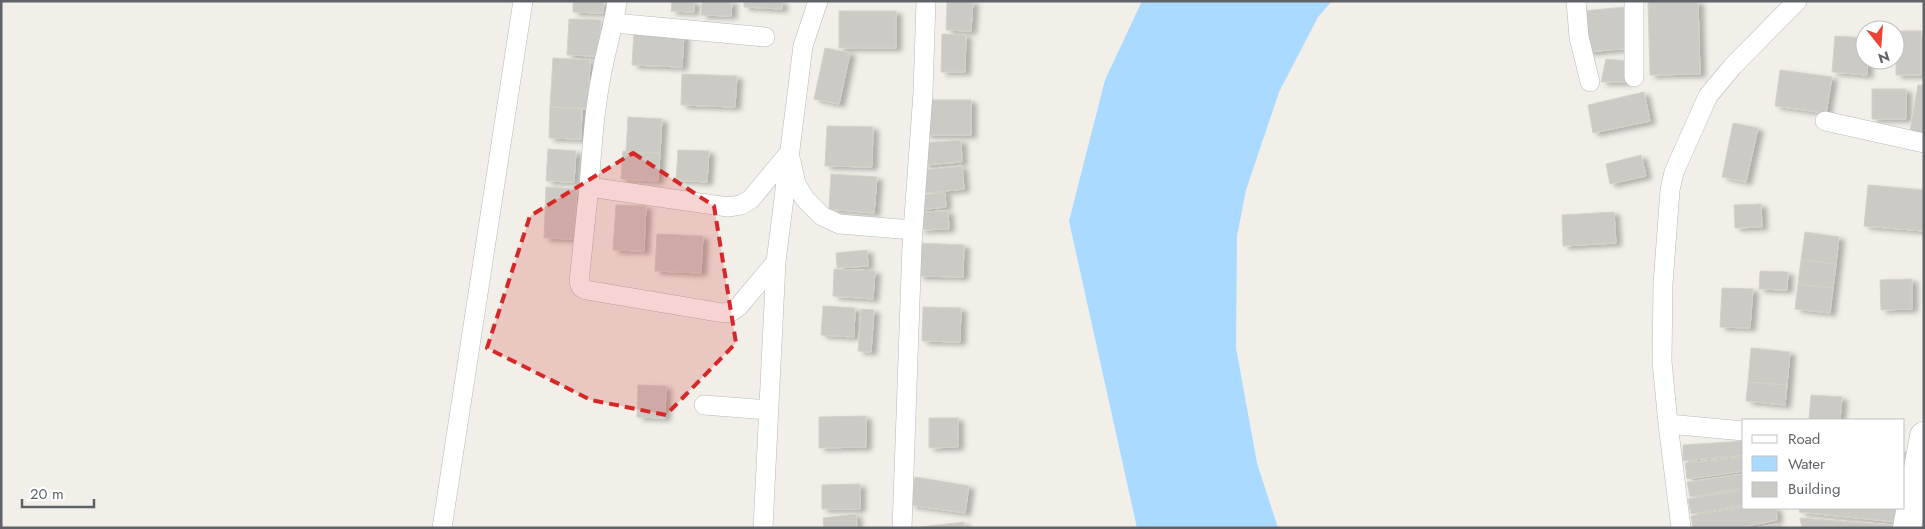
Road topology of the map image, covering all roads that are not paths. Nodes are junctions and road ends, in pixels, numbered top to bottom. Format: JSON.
{"nodes":[{"id":1,"x":523,"y":1,"type":"edge"},
{"id":2,"x":617,"y":1,"type":"edge"},
{"id":3,"x":818,"y":1,"type":"edge"},
{"id":4,"x":926,"y":1,"type":"edge"},
{"id":5,"x":1576,"y":1,"type":"edge"},
{"id":6,"x":1634,"y":1,"type":"edge"},
{"id":7,"x":1796,"y":1,"type":"edge"},
{"id":8,"x":614,"y":24,"type":"junction"},
{"id":9,"x":765,"y":37,"type":"dead end"},
{"id":10,"x":1634,"y":77,"type":"dead end"},
{"id":11,"x":1590,"y":82,"type":"dead end"},
{"id":12,"x":1825,"y":121,"type":"dead end"},
{"id":13,"x":1924,"y":143,"type":"edge"},
{"id":14,"x":789,"y":153,"type":"junction"},
{"id":15,"x":588,"y":187,"type":"junction"},
{"id":16,"x":913,"y":230,"type":"junction"},
{"id":17,"x":776,"y":262,"type":"junction"},
{"id":18,"x":704,"y":405,"type":"dead end"},
{"id":19,"x":769,"y":410,"type":"junction"},
{"id":20,"x":1668,"y":424,"type":"junction"},
{"id":21,"x":1742,"y":431,"type":"edge"},
{"id":22,"x":1916,"y":443,"type":"edge"},
{"id":23,"x":442,"y":528,"type":"edge"},
{"id":24,"x":763,"y":528,"type":"edge"},
{"id":25,"x":902,"y":528,"type":"edge"},
{"id":26,"x":1681,"y":528,"type":"edge"},
{"id":27,"x":1907,"y":528,"type":"edge"}],
"edges":[{"from":1,"to":23,"type":"street"},
{"from":2,"to":8,"type":"street"},
{"from":3,"to":14,"type":"street"},
{"from":4,"to":16,"type":"street"},
{"from":5,"to":11,"type":"street"},
{"from":6,"to":10,"type":"street"},
{"from":7,"to":20,"type":"street"},
{"from":8,"to":9,"type":"street"},
{"from":8,"to":15,"type":"street"},
{"from":12,"to":13,"type":"street"},
{"from":14,"to":15,"type":"street"},
{"from":14,"to":16,"type":"street"},
{"from":14,"to":17,"type":"street"},
{"from":15,"to":17,"type":"street"},
{"from":16,"to":25,"type":"street"},
{"from":17,"to":19,"type":"street"},
{"from":18,"to":19,"type":"street"},
{"from":19,"to":24,"type":"street"},
{"from":20,"to":21,"type":"street"},
{"from":20,"to":26,"type":"street"},
{"from":22,"to":27,"type":"main road"}]}
